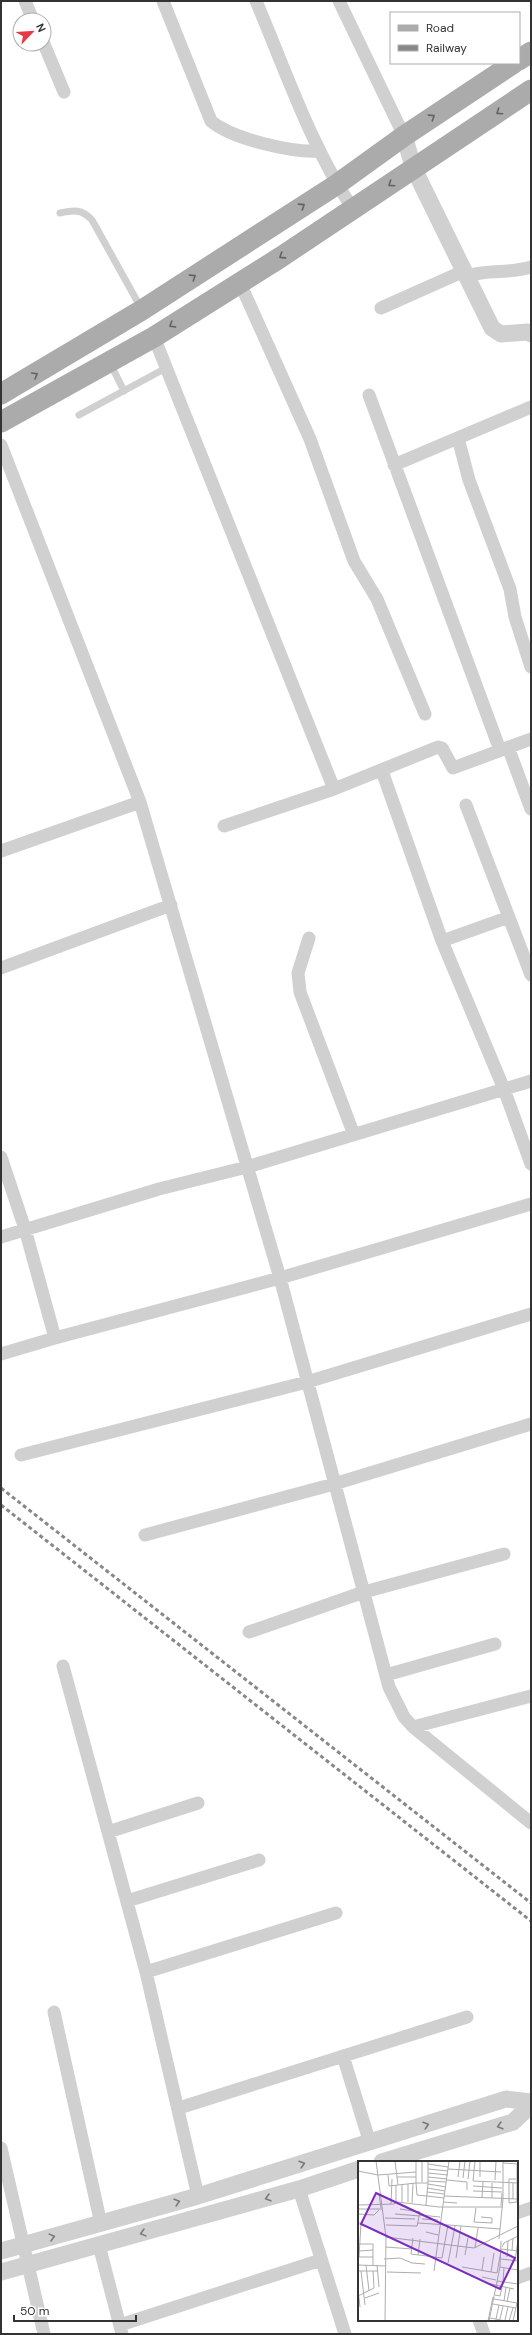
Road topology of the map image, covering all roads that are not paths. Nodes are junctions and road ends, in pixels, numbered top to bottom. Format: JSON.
{"nodes":[{"id":1,"x":25,"y":1,"type":"edge"},
{"id":2,"x":163,"y":1,"type":"edge"},
{"id":3,"x":256,"y":1,"type":"edge"},
{"id":4,"x":339,"y":1,"type":"edge"},
{"id":5,"x":30,"y":12,"type":"edge"},
{"id":6,"x":47,"y":52,"type":"edge"},
{"id":7,"x":531,"y":52,"type":"edge"},
{"id":8,"x":520,"y":59,"type":"edge"},
{"id":9,"x":512,"y":64,"type":"edge"},
{"id":10,"x":531,"y":90,"type":"edge"},
{"id":11,"x":64,"y":92,"type":"dead end"},
{"id":12,"x":404,"y":136,"type":"junction"},
{"id":13,"x":320,"y":151,"type":"junction"},
{"id":14,"x":414,"y":168,"type":"junction"},
{"id":15,"x":336,"y":185,"type":"junction"},
{"id":16,"x":353,"y":209,"type":"junction"},
{"id":17,"x":60,"y":213,"type":"dead end"},
{"id":18,"x":531,"y":267,"type":"edge"},
{"id":19,"x":466,"y":273,"type":"junction"},
{"id":20,"x":240,"y":283,"type":"junction"},
{"id":21,"x":381,"y":308,"type":"dead end"},
{"id":22,"x":142,"y":310,"type":"junction"},
{"id":23,"x":530,"y":332,"type":"edge"},
{"id":24,"x":154,"y":337,"type":"junction"},
{"id":25,"x":109,"y":362,"type":"junction"},
{"id":26,"x":166,"y":368,"type":"junction"},
{"id":27,"x":124,"y":391,"type":"junction"},
{"id":28,"x":1,"y":394,"type":"edge"},
{"id":29,"x":369,"y":395,"type":"dead end"},
{"id":30,"x":531,"y":407,"type":"edge"},
{"id":31,"x":79,"y":416,"type":"dead end"},
{"id":32,"x":1,"y":422,"type":"edge"},
{"id":33,"x":458,"y":438,"type":"junction"},
{"id":34,"x":1,"y":446,"type":"edge"},
{"id":35,"x":394,"y":464,"type":"junction"},
{"id":36,"x":531,"y":667,"type":"edge"},
{"id":37,"x":425,"y":714,"type":"dead end"},
{"id":38,"x":531,"y":739,"type":"edge"},
{"id":39,"x":504,"y":748,"type":"junction"},
{"id":40,"x":382,"y":771,"type":"junction"},
{"id":41,"x":334,"y":789,"type":"junction"},
{"id":42,"x":140,"y":802,"type":"junction"},
{"id":43,"x":466,"y":805,"type":"dead end"},
{"id":44,"x":531,"y":809,"type":"edge"},
{"id":45,"x":224,"y":826,"type":"dead end"},
{"id":46,"x":1,"y":851,"type":"edge"},
{"id":47,"x":171,"y":905,"type":"junction"},
{"id":48,"x":509,"y":917,"type":"junction"},
{"id":49,"x":309,"y":938,"type":"dead end"},
{"id":50,"x":442,"y":941,"type":"junction"},
{"id":51,"x":1,"y":968,"type":"edge"},
{"id":52,"x":531,"y":976,"type":"edge"},
{"id":53,"x":531,"y":1081,"type":"edge"},
{"id":54,"x":504,"y":1089,"type":"junction"},
{"id":55,"x":354,"y":1135,"type":"junction"},
{"id":56,"x":1,"y":1157,"type":"edge"},
{"id":57,"x":531,"y":1164,"type":"edge"},
{"id":58,"x":246,"y":1167,"type":"junction"},
{"id":59,"x":531,"y":1204,"type":"edge"},
{"id":60,"x":25,"y":1229,"type":"junction"},
{"id":61,"x":1,"y":1237,"type":"edge"},
{"id":62,"x":280,"y":1278,"type":"junction"},
{"id":63,"x":531,"y":1314,"type":"edge"},
{"id":64,"x":55,"y":1338,"type":"junction"},
{"id":65,"x":1,"y":1354,"type":"edge"},
{"id":66,"x":307,"y":1382,"type":"junction"},
{"id":67,"x":531,"y":1424,"type":"edge"},
{"id":68,"x":21,"y":1455,"type":"dead end"},
{"id":69,"x":334,"y":1484,"type":"junction"},
{"id":70,"x":145,"y":1535,"type":"dead end"},
{"id":71,"x":504,"y":1554,"type":"dead end"},
{"id":72,"x":364,"y":1592,"type":"junction"},
{"id":73,"x":249,"y":1632,"type":"dead end"},
{"id":74,"x":495,"y":1644,"type":"dead end"},
{"id":75,"x":63,"y":1666,"type":"dead end"},
{"id":76,"x":386,"y":1675,"type":"junction"},
{"id":77,"x":531,"y":1696,"type":"edge"},
{"id":78,"x":413,"y":1727,"type":"junction"},
{"id":79,"x":198,"y":1803,"type":"dead end"},
{"id":80,"x":531,"y":1823,"type":"edge"},
{"id":81,"x":108,"y":1832,"type":"junction"},
{"id":82,"x":259,"y":1860,"type":"dead end"},
{"id":83,"x":127,"y":1901,"type":"junction"},
{"id":84,"x":336,"y":1913,"type":"dead end"},
{"id":85,"x":146,"y":1972,"type":"junction"},
{"id":86,"x":54,"y":2012,"type":"dead end"},
{"id":87,"x":467,"y":2017,"type":"dead end"},
{"id":88,"x":343,"y":2056,"type":"junction"},
{"id":89,"x":531,"y":2102,"type":"edge"},
{"id":90,"x":531,"y":2105,"type":"edge"},
{"id":91,"x":179,"y":2108,"type":"junction"},
{"id":92,"x":370,"y":2143,"type":"junction"},
{"id":93,"x":1,"y":2148,"type":"edge"},
{"id":94,"x":419,"y":2156,"type":"edge"},
{"id":95,"x":388,"y":2161,"type":"edge"},
{"id":96,"x":358,"y":2169,"type":"edge"},
{"id":97,"x":299,"y":2189,"type":"junction"},
{"id":98,"x":198,"y":2196,"type":"junction"},
{"id":99,"x":531,"y":2208,"type":"edge"},
{"id":100,"x":518,"y":2213,"type":"edge"},
{"id":101,"x":101,"y":2224,"type":"junction"},
{"id":102,"x":22,"y":2245,"type":"junction"},
{"id":103,"x":99,"y":2245,"type":"junction"},
{"id":104,"x":1,"y":2251,"type":"edge"},
{"id":105,"x":321,"y":2260,"type":"junction"},
{"id":106,"x":27,"y":2265,"type":"junction"},
{"id":107,"x":1,"y":2272,"type":"edge"},
{"id":108,"x":531,"y":2273,"type":"edge"},
{"id":109,"x":518,"y":2278,"type":"edge"},
{"id":110,"x":479,"y":2321,"type":"edge"},
{"id":111,"x":121,"y":2329,"type":"edge"},
{"id":112,"x":44,"y":2334,"type":"edge"},
{"id":113,"x":345,"y":2334,"type":"edge"},
{"id":114,"x":484,"y":2334,"type":"edge"}],
"edges":[{"from":1,"to":5,"type":"street"},
{"from":2,"to":13,"type":"street"},
{"from":3,"to":13,"type":"street"},
{"from":4,"to":12,"type":"street"},
{"from":6,"to":11,"type":"street"},
{"from":7,"to":8,"type":"main road"},
{"from":12,"to":9,"type":"main road","one_way":true},
{"from":10,"to":14,"type":"main road","one_way":true},
{"from":12,"to":14,"type":"street"},
{"from":12,"to":15,"type":"main road"},
{"from":13,"to":15,"type":"street"},
{"from":14,"to":16,"type":"main road","one_way":true},
{"from":14,"to":19,"type":"street"},
{"from":15,"to":16,"type":"street"},
{"from":22,"to":15,"type":"main road","one_way":true},
{"from":16,"to":20,"type":"main road","one_way":true},
{"from":17,"to":22,"type":"lane"},
{"from":18,"to":19,"type":"street"},
{"from":19,"to":21,"type":"street"},
{"from":19,"to":23,"type":"street"},
{"from":20,"to":24,"type":"main road","one_way":true},
{"from":20,"to":37,"type":"street"},
{"from":28,"to":22,"type":"main road","one_way":true},
{"from":24,"to":25,"type":"main road"},
{"from":24,"to":26,"type":"street"},
{"from":25,"to":27,"type":"lane"},
{"from":25,"to":32,"type":"main road"},
{"from":26,"to":27,"type":"lane"},
{"from":26,"to":41,"type":"street"},
{"from":27,"to":31,"type":"lane"},
{"from":29,"to":35,"type":"street"},
{"from":30,"to":33,"type":"street"},
{"from":33,"to":35,"type":"street"},
{"from":33,"to":36,"type":"street"},
{"from":34,"to":42,"type":"street"},
{"from":35,"to":39,"type":"street"},
{"from":38,"to":39,"type":"street"},
{"from":39,"to":40,"type":"street"},
{"from":39,"to":44,"type":"street"},
{"from":40,"to":41,"type":"street"},
{"from":40,"to":50,"type":"street"},
{"from":41,"to":45,"type":"street"},
{"from":42,"to":46,"type":"street"},
{"from":42,"to":47,"type":"street"},
{"from":43,"to":48,"type":"street"},
{"from":47,"to":51,"type":"street"},
{"from":47,"to":58,"type":"street"},
{"from":48,"to":50,"type":"street"},
{"from":48,"to":52,"type":"street"},
{"from":49,"to":55,"type":"street"},
{"from":50,"to":54,"type":"street"},
{"from":53,"to":54,"type":"street"},
{"from":54,"to":55,"type":"street"},
{"from":54,"to":57,"type":"street"},
{"from":55,"to":58,"type":"street"},
{"from":56,"to":60,"type":"street"},
{"from":58,"to":60,"type":"street"},
{"from":58,"to":62,"type":"street"},
{"from":59,"to":62,"type":"street"},
{"from":60,"to":61,"type":"street"},
{"from":60,"to":64,"type":"street"},
{"from":62,"to":64,"type":"street"},
{"from":62,"to":66,"type":"street"},
{"from":63,"to":66,"type":"street"},
{"from":64,"to":65,"type":"street"},
{"from":66,"to":68,"type":"street"},
{"from":66,"to":69,"type":"street"},
{"from":67,"to":69,"type":"street"},
{"from":69,"to":70,"type":"street"},
{"from":69,"to":72,"type":"street"},
{"from":71,"to":72,"type":"street"},
{"from":72,"to":73,"type":"street"},
{"from":72,"to":76,"type":"street"},
{"from":74,"to":76,"type":"street"},
{"from":75,"to":81,"type":"street"},
{"from":76,"to":78,"type":"street"},
{"from":77,"to":78,"type":"street"},
{"from":78,"to":80,"type":"street"},
{"from":79,"to":81,"type":"street"},
{"from":81,"to":83,"type":"street"},
{"from":82,"to":83,"type":"street"},
{"from":83,"to":85,"type":"street"},
{"from":84,"to":85,"type":"street"},
{"from":85,"to":91,"type":"street"},
{"from":86,"to":101,"type":"street"},
{"from":87,"to":88,"type":"street"},
{"from":88,"to":91,"type":"street"},
{"from":88,"to":92,"type":"street"},
{"from":92,"to":89,"type":"street","one_way":true},
{"from":90,"to":94,"type":"street","one_way":true},
{"from":91,"to":98,"type":"street"},
{"from":98,"to":92,"type":"street","one_way":true},
{"from":93,"to":102,"type":"street"},
{"from":94,"to":95,"type":"street"},
{"from":96,"to":97,"type":"street"},
{"from":97,"to":103,"type":"street","one_way":true},
{"from":97,"to":105,"type":"street"},
{"from":101,"to":98,"type":"street","one_way":true},
{"from":99,"to":100,"type":"street"},
{"from":102,"to":101,"type":"street","one_way":true},
{"from":102,"to":104,"type":"street"},
{"from":102,"to":106,"type":"street"},
{"from":103,"to":106,"type":"street"},
{"from":103,"to":111,"type":"street"},
{"from":105,"to":111,"type":"street"},
{"from":105,"to":113,"type":"street"},
{"from":106,"to":107,"type":"street"},
{"from":106,"to":112,"type":"street"},
{"from":108,"to":109,"type":"street"},
{"from":110,"to":114,"type":"street"}]}
